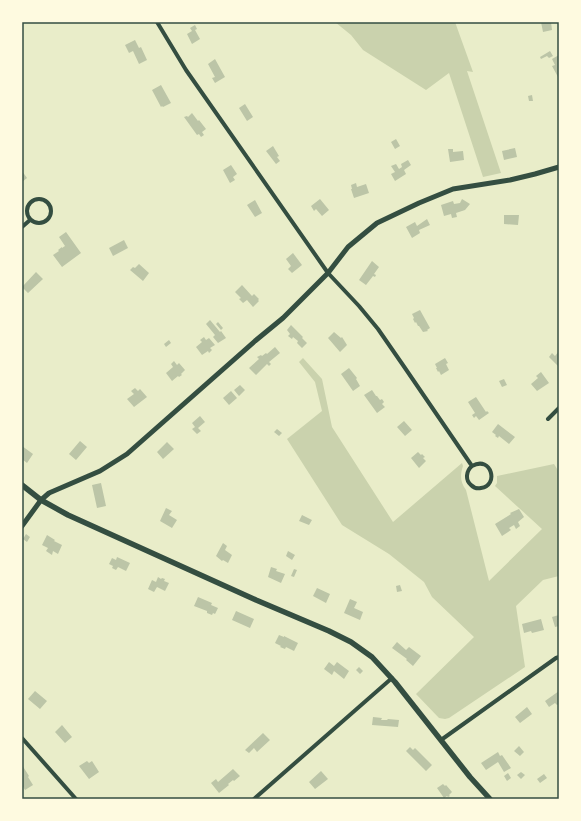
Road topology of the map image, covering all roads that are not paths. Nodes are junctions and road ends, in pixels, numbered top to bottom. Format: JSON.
{"nodes":[{"id":1,"x":157,"y":22,"type":"edge"},
{"id":2,"x":559,"y":166,"type":"edge"},
{"id":3,"x":30,"y":220,"type":"junction"},
{"id":4,"x":22,"y":227,"type":"edge"},
{"id":5,"x":328,"y":273,"type":"junction"},
{"id":6,"x":559,"y":408,"type":"edge"},
{"id":7,"x":548,"y":419,"type":"dead end"},
{"id":8,"x":472,"y":466,"type":"junction"},
{"id":9,"x":22,"y":485,"type":"edge"},
{"id":10,"x":41,"y":500,"type":"junction"},
{"id":11,"x":22,"y":526,"type":"edge"},
{"id":12,"x":559,"y":657,"type":"edge"},
{"id":13,"x":392,"y":678,"type":"junction"},
{"id":14,"x":22,"y":738,"type":"edge"},
{"id":15,"x":441,"y":740,"type":"junction"},
{"id":16,"x":76,"y":799,"type":"edge"},
{"id":17,"x":254,"y":799,"type":"edge"},
{"id":18,"x":490,"y":799,"type":"edge"}],
"edges":[{"from":1,"to":5,"type":"street"},
{"from":2,"to":5,"type":"street"},
{"from":3,"to":3,"type":"street"},
{"from":3,"to":4,"type":"street"},
{"from":5,"to":8,"type":"street"},
{"from":5,"to":10,"type":"street"},
{"from":6,"to":7,"type":"street"},
{"from":8,"to":8,"type":"street"},
{"from":9,"to":10,"type":"main road"},
{"from":10,"to":11,"type":"street"},
{"from":10,"to":13,"type":"main road"},
{"from":12,"to":15,"type":"street"},
{"from":13,"to":15,"type":"main road"},
{"from":13,"to":17,"type":"street"},
{"from":14,"to":16,"type":"street"},
{"from":15,"to":18,"type":"main road"}]}
